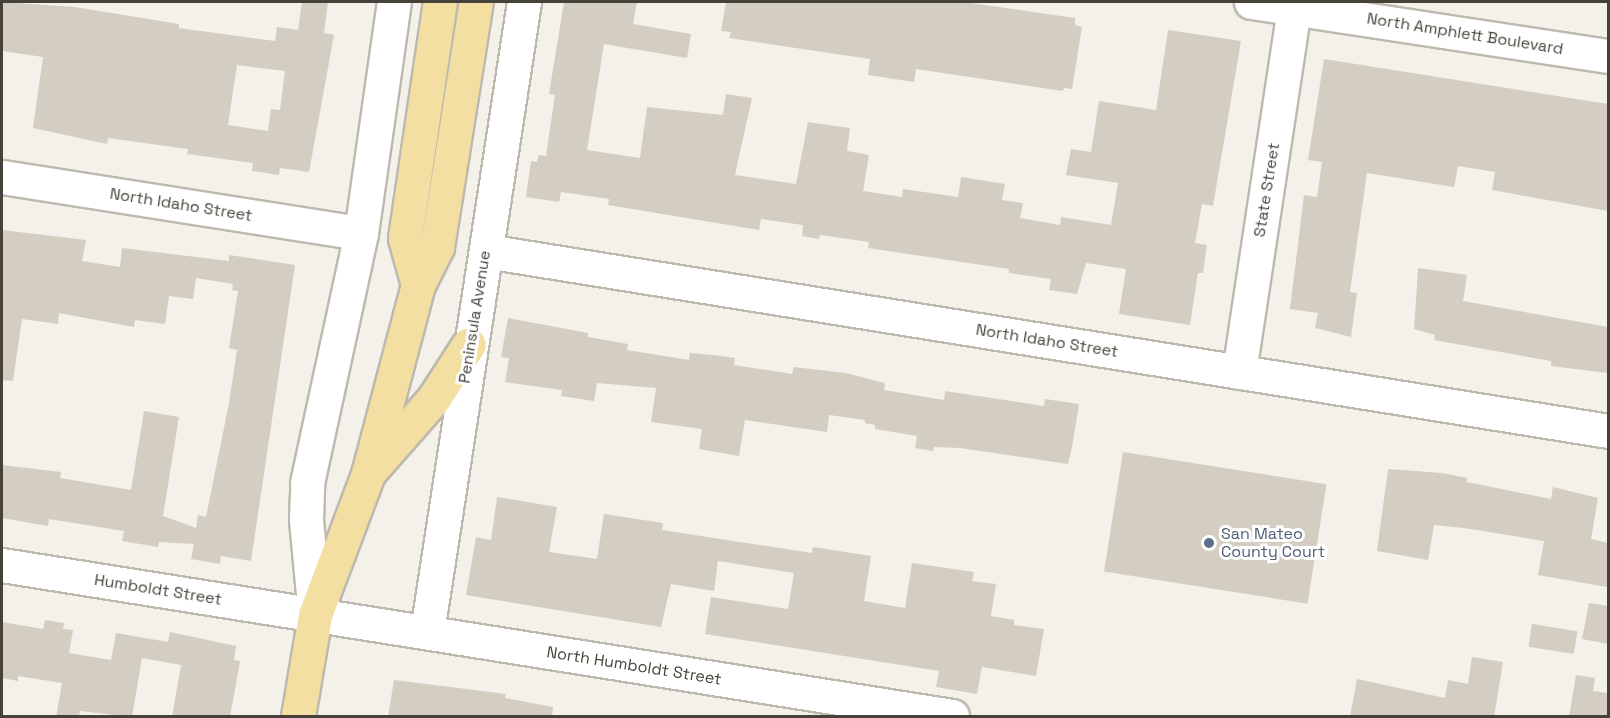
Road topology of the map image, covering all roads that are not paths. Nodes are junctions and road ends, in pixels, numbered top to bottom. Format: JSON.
{"nodes":[{"id":1,"x":394,"y":2,"type":"edge"},
{"id":2,"x":440,"y":2,"type":"edge"},
{"id":3,"x":476,"y":2,"type":"edge"},
{"id":4,"x":524,"y":2,"type":"edge"},
{"id":5,"x":1251,"y":2,"type":"edge"},
{"id":6,"x":1294,"y":8,"type":"junction"},
{"id":7,"x":1608,"y":56,"type":"edge"},
{"id":8,"x":2,"y":177,"type":"edge"},
{"id":9,"x":361,"y":233,"type":"junction"},
{"id":10,"x":486,"y":251,"type":"junction"},
{"id":11,"x":418,"y":285,"type":"junction"},
{"id":12,"x":469,"y":344,"type":"junction"},
{"id":13,"x":1239,"y":372,"type":"junction"},
{"id":14,"x":1608,"y":431,"type":"edge"},
{"id":15,"x":368,"y":474,"type":"junction"},
{"id":16,"x":2,"y":565,"type":"edge"},
{"id":17,"x":315,"y":615,"type":"junction"},
{"id":18,"x":427,"y":632,"type":"junction"},
{"id":19,"x":298,"y":717,"type":"edge"},
{"id":20,"x":952,"y":717,"type":"edge"}],
"edges":[{"from":1,"to":9,"type":"street"},
{"from":2,"to":11,"type":"main road"},
{"from":3,"to":11,"type":"main road"},
{"from":4,"to":10,"type":"street","name":"Peninsula Avenue"},
{"from":5,"to":6,"type":"street","name":"North Amphlett Boulevard"},
{"from":6,"to":7,"type":"street","name":"North Amphlett Boulevard"},
{"from":6,"to":13,"type":"street","name":"State Street"},
{"from":8,"to":9,"type":"street","name":"North Idaho Street"},
{"from":9,"to":17,"type":"street"},
{"from":10,"to":12,"type":"street","name":"Peninsula Avenue"},
{"from":10,"to":13,"type":"street","name":"North Idaho Street"},
{"from":11,"to":15,"type":"main road"},
{"from":12,"to":15,"type":"main road"},
{"from":12,"to":18,"type":"street","name":"Peninsula Avenue"},
{"from":13,"to":14,"type":"street","name":"North Idaho Street"},
{"from":15,"to":17,"type":"main road"},
{"from":16,"to":17,"type":"street","name":"Humboldt Street"},
{"from":17,"to":18,"type":"street","name":"North Humboldt Street"},
{"from":17,"to":19,"type":"main road"},
{"from":18,"to":20,"type":"street","name":"North Humboldt Street"}]}
